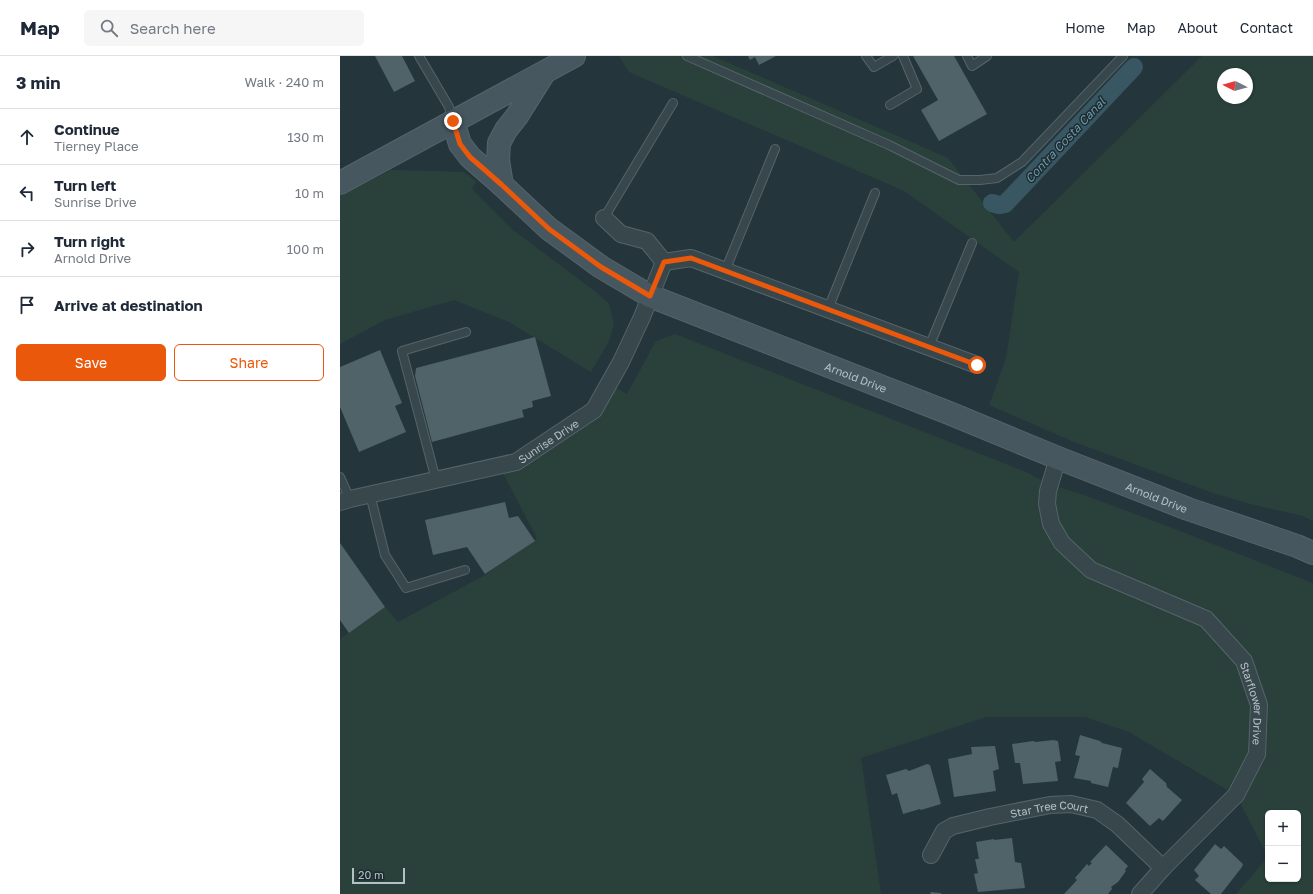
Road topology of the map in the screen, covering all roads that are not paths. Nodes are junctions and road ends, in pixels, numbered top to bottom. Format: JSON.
{"nodes":[{"id":1,"x":419,"y":56,"type":"edge"},
{"id":2,"x":574,"y":56,"type":"edge"},
{"id":3,"x":687,"y":56,"type":"edge"},
{"id":4,"x":866,"y":56,"type":"edge"},
{"id":5,"x":893,"y":56,"type":"edge"},
{"id":6,"x":903,"y":56,"type":"edge"},
{"id":7,"x":967,"y":56,"type":"edge"},
{"id":8,"x":987,"y":56,"type":"edge"},
{"id":9,"x":1123,"y":56,"type":"edge"},
{"id":10,"x":544,"y":73,"type":"junction"},
{"id":11,"x":673,"y":103,"type":"dead end"},
{"id":12,"x":890,"y":105,"type":"dead end"},
{"id":13,"x":453,"y":121,"type":"junction"},
{"id":14,"x":775,"y":149,"type":"dead end"},
{"id":15,"x":340,"y":183,"type":"edge"},
{"id":16,"x":502,"y":185,"type":"junction"},
{"id":17,"x":875,"y":193,"type":"dead end"},
{"id":18,"x":604,"y":218,"type":"joint"},
{"id":19,"x":972,"y":243,"type":"dead end"},
{"id":20,"x":664,"y":262,"type":"junction"},
{"id":21,"x":725,"y":271,"type":"junction"},
{"id":22,"x":650,"y":296,"type":"junction"},
{"id":23,"x":828,"y":309,"type":"junction"},
{"id":24,"x":466,"y":332,"type":"dead end"},
{"id":25,"x":929,"y":347,"type":"junction"},
{"id":26,"x":977,"y":365,"type":"dead end"},
{"id":27,"x":1058,"y":458,"type":"junction"},
{"id":28,"x":340,"y":477,"type":"edge"},
{"id":29,"x":436,"y":480,"type":"junction"},
{"id":30,"x":370,"y":494,"type":"junction"},
{"id":31,"x":345,"y":500,"type":"edge"},
{"id":32,"x":1313,"y":553,"type":"edge"},
{"id":33,"x":465,"y":570,"type":"dead end"},
{"id":34,"x":931,"y":855,"type":"dead end"},
{"id":35,"x":1163,"y":868,"type":"junction"},
{"id":36,"x":1140,"y":894,"type":"edge"}],
"edges":[{"from":1,"to":13,"type":"lane"},
{"from":2,"to":10,"type":"street"},
{"from":3,"to":9,"type":"lane"},
{"from":4,"to":5,"type":"lane"},
{"from":6,"to":12,"type":"lane"},
{"from":7,"to":8,"type":"lane"},
{"from":10,"to":13,"type":"street"},
{"from":10,"to":16,"type":"street"},
{"from":11,"to":18,"type":"lane"},
{"from":13,"to":15,"type":"street"},
{"from":13,"to":16,"type":"street","name":"Arnold Drive"},
{"from":14,"to":21,"type":"lane"},
{"from":16,"to":22,"type":"street","name":"Arnold Drive"},
{"from":17,"to":23,"type":"lane"},
{"from":18,"to":20,"type":"street"},
{"from":19,"to":25,"type":"lane"},
{"from":20,"to":21,"type":"street"},
{"from":20,"to":22,"type":"street","name":"Sunrise Drive"},
{"from":21,"to":23,"type":"street"},
{"from":22,"to":27,"type":"street","name":"Arnold Drive"},
{"from":22,"to":29,"type":"street","name":"Sunrise Drive"},
{"from":23,"to":25,"type":"street"},
{"from":24,"to":29,"type":"lane"},
{"from":25,"to":26,"type":"street"},
{"from":27,"to":32,"type":"street","name":"Arnold Drive"},
{"from":27,"to":35,"type":"street","name":"Starflower Drive"},
{"from":28,"to":31,"type":"lane"},
{"from":29,"to":30,"type":"street","name":"Sunrise Drive"},
{"from":30,"to":31,"type":"street","name":"Sunrise Drive"},
{"from":30,"to":33,"type":"lane"},
{"from":34,"to":35,"type":"street","name":"Star Tree Court"},
{"from":35,"to":36,"type":"street","name":"Starflower Drive"}]}
